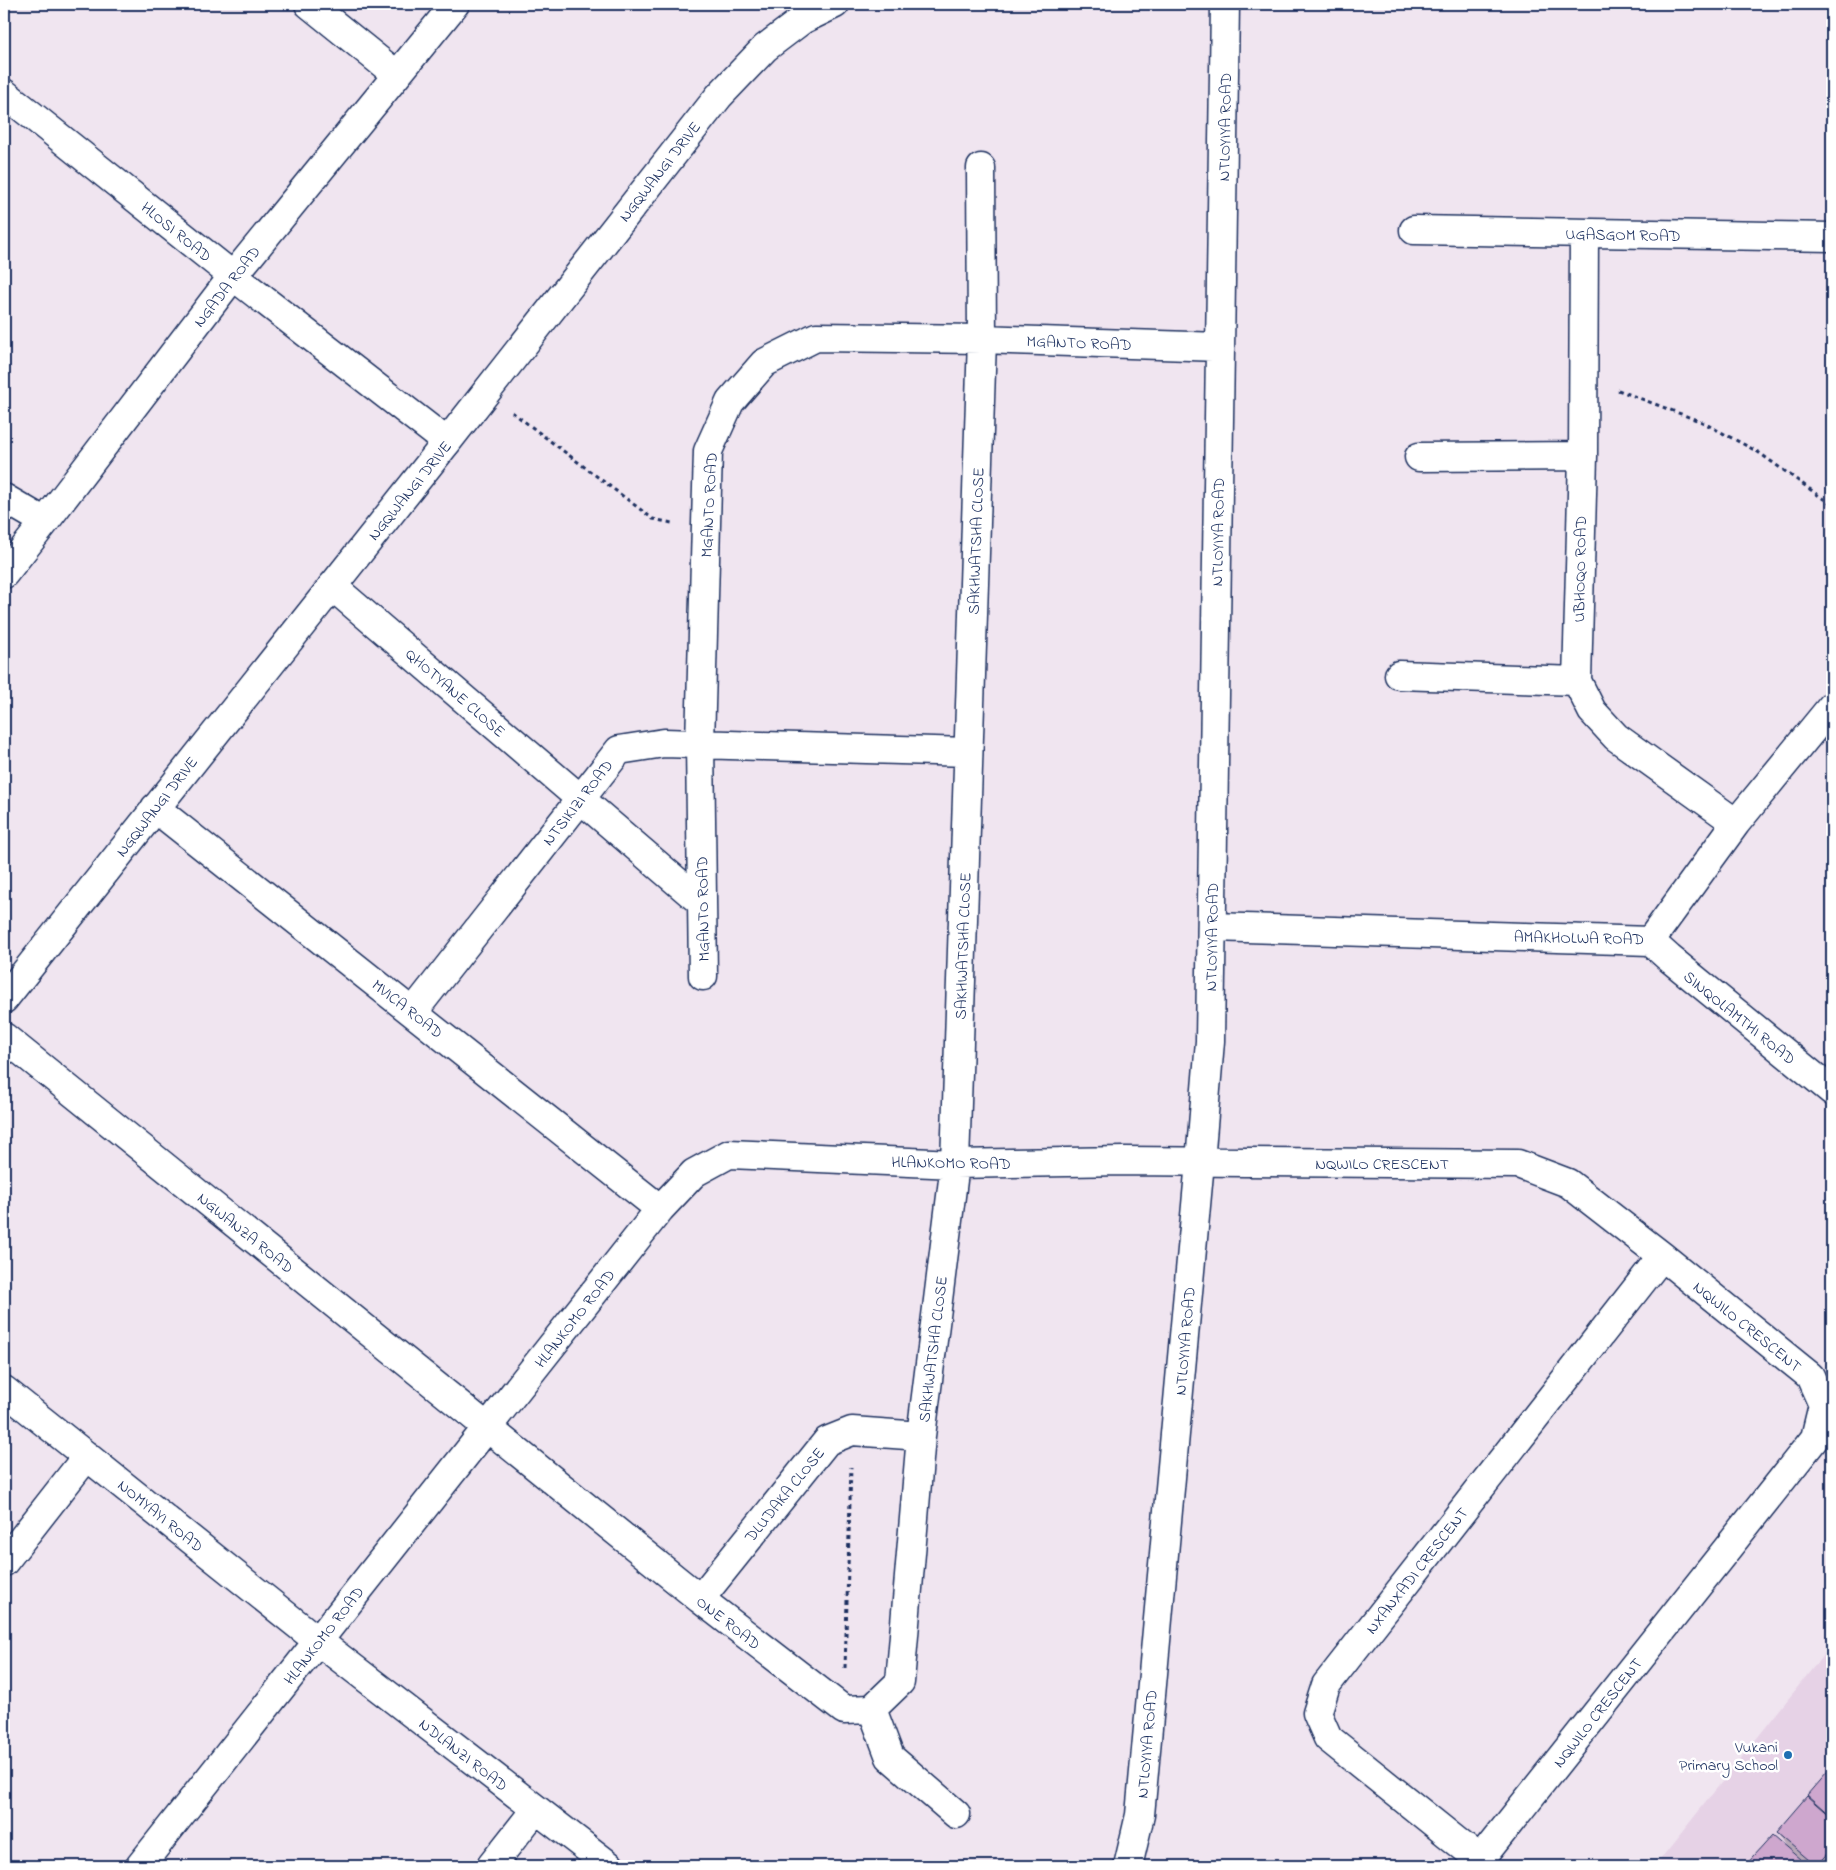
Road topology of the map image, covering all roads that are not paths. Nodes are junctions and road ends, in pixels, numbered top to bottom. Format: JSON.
{"nodes":[{"id":1,"x":310,"y":4,"type":"edge"},
{"id":2,"x":455,"y":4,"type":"edge"},
{"id":3,"x":835,"y":4,"type":"edge"},
{"id":4,"x":1226,"y":4,"type":"edge"},
{"id":5,"x":396,"y":75,"type":"junction"},
{"id":6,"x":4,"y":93,"type":"edge"},
{"id":7,"x":981,"y":168,"type":"dead end"},
{"id":8,"x":1414,"y":230,"type":"dead end"},
{"id":9,"x":1584,"y":233,"type":"junction"},
{"id":10,"x":1832,"y":237,"type":"edge"},
{"id":11,"x":233,"y":276,"type":"junction"},
{"id":12,"x":982,"y":339,"type":"junction"},
{"id":13,"x":1220,"y":347,"type":"junction"},
{"id":14,"x":447,"y":442,"type":"junction"},
{"id":15,"x":1583,"y":456,"type":"junction"},
{"id":16,"x":1419,"y":457,"type":"dead end"},
{"id":17,"x":4,"y":498,"type":"edge"},
{"id":18,"x":46,"y":522,"type":"junction"},
{"id":19,"x":4,"y":574,"type":"edge"},
{"id":20,"x":332,"y":586,"type":"junction"},
{"id":21,"x":1399,"y":675,"type":"dead end"},
{"id":22,"x":1577,"y":681,"type":"junction"},
{"id":23,"x":1832,"y":706,"type":"edge"},
{"id":24,"x":700,"y":743,"type":"junction"},
{"id":25,"x":968,"y":752,"type":"junction"},
{"id":26,"x":580,"y":799,"type":"junction"},
{"id":27,"x":155,"y":808,"type":"junction"},
{"id":28,"x":1736,"y":823,"type":"junction"},
{"id":29,"x":702,"y":903,"type":"junction"},
{"id":30,"x":1212,"y":927,"type":"junction"},
{"id":31,"x":1650,"y":941,"type":"junction"},
{"id":32,"x":703,"y":976,"type":"dead end"},
{"id":33,"x":4,"y":999,"type":"edge"},
{"id":34,"x":413,"y":1012,"type":"junction"},
{"id":35,"x":4,"y":1037,"type":"edge"},
{"id":36,"x":1832,"y":1091,"type":"edge"},
{"id":37,"x":1200,"y":1162,"type":"junction"},
{"id":38,"x":955,"y":1164,"type":"junction"},
{"id":39,"x":660,"y":1209,"type":"junction"},
{"id":40,"x":1662,"y":1256,"type":"junction"},
{"id":41,"x":4,"y":1390,"type":"edge"},
{"id":42,"x":488,"y":1426,"type":"junction"},
{"id":43,"x":921,"y":1436,"type":"junction"},
{"id":44,"x":87,"y":1456,"type":"junction"},
{"id":45,"x":4,"y":1562,"type":"edge"},
{"id":46,"x":700,"y":1599,"type":"junction"},
{"id":47,"x":318,"y":1641,"type":"junction"},
{"id":48,"x":872,"y":1710,"type":"junction"},
{"id":49,"x":536,"y":1810,"type":"junction"},
{"id":50,"x":956,"y":1814,"type":"dead end"},
{"id":51,"x":1478,"y":1863,"type":"edge"},
{"id":52,"x":140,"y":1866,"type":"edge"},
{"id":53,"x":492,"y":1866,"type":"edge"},
{"id":54,"x":610,"y":1866,"type":"edge"},
{"id":55,"x":1128,"y":1866,"type":"edge"}],
"edges":[{"from":1,"to":5,"type":"street"},
{"from":2,"to":5,"type":"street","name":"NGADA ROAD"},
{"from":3,"to":14,"type":"street","name":"NGQWANGI DRIVE"},
{"from":4,"to":13,"type":"street","name":"NTLOYIYA ROAD"},
{"from":5,"to":11,"type":"street","name":"NGADA ROAD"},
{"from":6,"to":11,"type":"street","name":"HLOSI ROAD"},
{"from":7,"to":12,"type":"street","name":"SAKHWATSHA CLOSE"},
{"from":8,"to":9,"type":"street","name":"UGASGOM ROAD"},
{"from":9,"to":10,"type":"street","name":"UGASGOM ROAD"},
{"from":9,"to":15,"type":"street","name":"UBHOQO ROAD"},
{"from":11,"to":14,"type":"street","name":"HLOSI ROAD"},
{"from":11,"to":18,"type":"street","name":"NGADA ROAD"},
{"from":12,"to":13,"type":"street","name":"MGANTO ROAD"},
{"from":12,"to":24,"type":"street","name":"MGANTO ROAD"},
{"from":12,"to":25,"type":"street","name":"SAKHWATSHA CLOSE"},
{"from":13,"to":30,"type":"street","name":"NTLOYIYA ROAD"},
{"from":14,"to":20,"type":"street","name":"NGQWANGI DRIVE"},
{"from":15,"to":16,"type":"street"},
{"from":15,"to":22,"type":"street","name":"UBHOQO ROAD"},
{"from":17,"to":18,"type":"street"},
{"from":18,"to":19,"type":"street","name":"NGADA ROAD"},
{"from":20,"to":26,"type":"street","name":"QHOTYANE CLOSE"},
{"from":20,"to":27,"type":"street","name":"NGQWANGI DRIVE"},
{"from":21,"to":22,"type":"street"},
{"from":22,"to":28,"type":"street","name":"UBHOQO ROAD"},
{"from":23,"to":28,"type":"street","name":"AMAKHOLWA ROAD"},
{"from":24,"to":25,"type":"street","name":"NTSIKIZI ROAD"},
{"from":24,"to":26,"type":"street","name":"NTSIKIZI ROAD"},
{"from":24,"to":29,"type":"street","name":"MGANTO ROAD"},
{"from":25,"to":38,"type":"street","name":"SAKHWATSHA CLOSE"},
{"from":26,"to":29,"type":"street","name":"QHOTYANE CLOSE"},
{"from":26,"to":34,"type":"street","name":"NTSIKIZI ROAD"},
{"from":27,"to":33,"type":"street","name":"NGQWANGI DRIVE"},
{"from":27,"to":34,"type":"street","name":"MVICA ROAD"},
{"from":28,"to":31,"type":"street","name":"AMAKHOLWA ROAD"},
{"from":29,"to":32,"type":"street","name":"MGANTO ROAD"},
{"from":30,"to":31,"type":"street","name":"AMAKHOLWA ROAD"},
{"from":30,"to":37,"type":"street","name":"NTLOYIYA ROAD"},
{"from":31,"to":36,"type":"street","name":"SINQOLAMTHI ROAD"},
{"from":34,"to":39,"type":"street","name":"MVICA ROAD"},
{"from":35,"to":42,"type":"street","name":"NGWANZA ROAD"},
{"from":37,"to":38,"type":"street","name":"HLANKOMO ROAD"},
{"from":37,"to":40,"type":"street","name":"NQWILO CRESCENT"},
{"from":37,"to":55,"type":"street","name":"NTLOYIYA ROAD"},
{"from":38,"to":39,"type":"street","name":"HLANKOMO ROAD"},
{"from":38,"to":43,"type":"street","name":"SAKHWATSHA CLOSE"},
{"from":39,"to":42,"type":"street","name":"HLANKOMO ROAD"},
{"from":40,"to":51,"type":"street","name":"NXANXADI CRESCENT"},
{"from":40,"to":51,"type":"street","name":"NQWILO CRESCENT"},
{"from":41,"to":44,"type":"street","name":"NOMYAYI ROAD"},
{"from":42,"to":46,"type":"street","name":"ONE ROAD"},
{"from":42,"to":47,"type":"street","name":"HLANKOMO ROAD"},
{"from":43,"to":46,"type":"street","name":"DLUDAKA CLOSE"},
{"from":43,"to":48,"type":"street","name":"SAKHWATSHA CLOSE"},
{"from":44,"to":45,"type":"street"},
{"from":44,"to":47,"type":"street","name":"NOMYAYI ROAD"},
{"from":46,"to":48,"type":"street","name":"ONE ROAD"},
{"from":47,"to":49,"type":"street","name":"NDLANZI ROAD"},
{"from":47,"to":52,"type":"street","name":"HLANKOMO ROAD"},
{"from":48,"to":50,"type":"street"},
{"from":49,"to":53,"type":"street"},
{"from":49,"to":54,"type":"street","name":"NDLANZI ROAD"}]}
